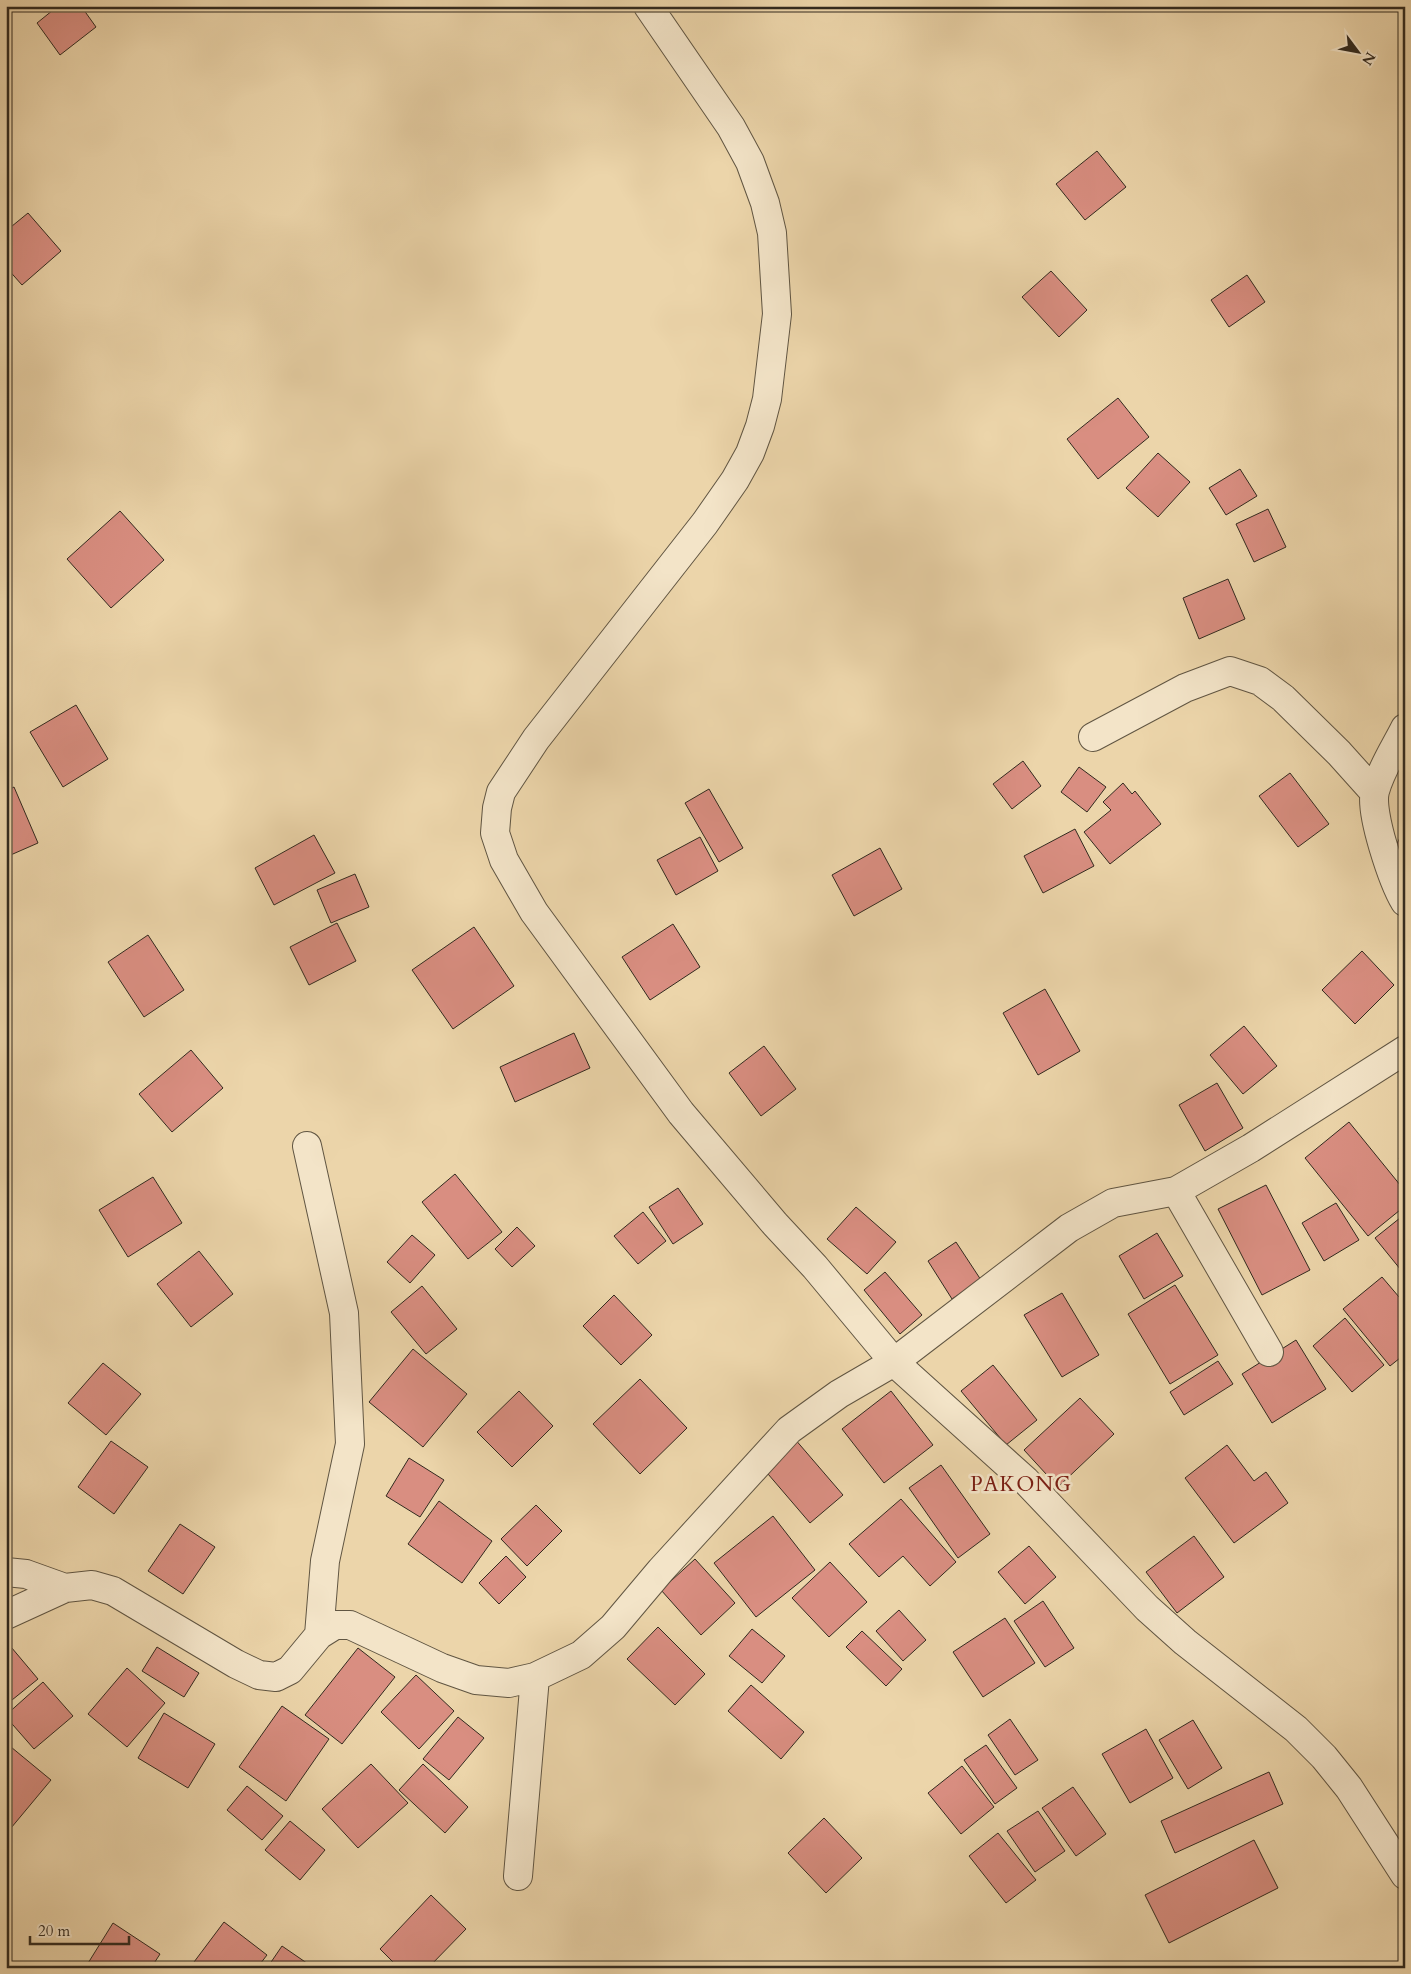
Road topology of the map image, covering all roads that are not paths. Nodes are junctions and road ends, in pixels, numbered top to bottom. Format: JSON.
{"nodes":[{"id":1,"x":648,"y":6,"type":"edge"},
{"id":2,"x":1405,"y":728,"type":"edge"},
{"id":3,"x":1094,"y":736,"type":"dead end"},
{"id":4,"x":1374,"y":792,"type":"junction"},
{"id":5,"x":1405,"y":902,"type":"edge"},
{"id":6,"x":1405,"y":1050,"type":"edge"},
{"id":7,"x":307,"y":1146,"type":"dead end"},
{"id":8,"x":1176,"y":1191,"type":"junction"},
{"id":9,"x":1269,"y":1352,"type":"dead end"},
{"id":10,"x":894,"y":1362,"type":"junction"},
{"id":11,"x":6,"y":1572,"type":"edge"},
{"id":12,"x":65,"y":1588,"type":"junction"},
{"id":13,"x":6,"y":1615,"type":"edge"},
{"id":14,"x":319,"y":1635,"type":"junction"},
{"id":15,"x":535,"y":1677,"type":"junction"},
{"id":16,"x":1405,"y":1875,"type":"edge"},
{"id":17,"x":518,"y":1876,"type":"dead end"}],
"edges":[{"from":1,"to":10,"type":"street"},
{"from":2,"to":4,"type":"street"},
{"from":3,"to":4,"type":"street"},
{"from":4,"to":5,"type":"street"},
{"from":6,"to":8,"type":"street"},
{"from":7,"to":14,"type":"street"},
{"from":8,"to":9,"type":"street"},
{"from":8,"to":10,"type":"street"},
{"from":10,"to":15,"type":"street"},
{"from":10,"to":16,"type":"street"},
{"from":11,"to":12,"type":"street"},
{"from":12,"to":13,"type":"street"},
{"from":12,"to":14,"type":"street"},
{"from":14,"to":15,"type":"street"},
{"from":15,"to":17,"type":"street"}]}
